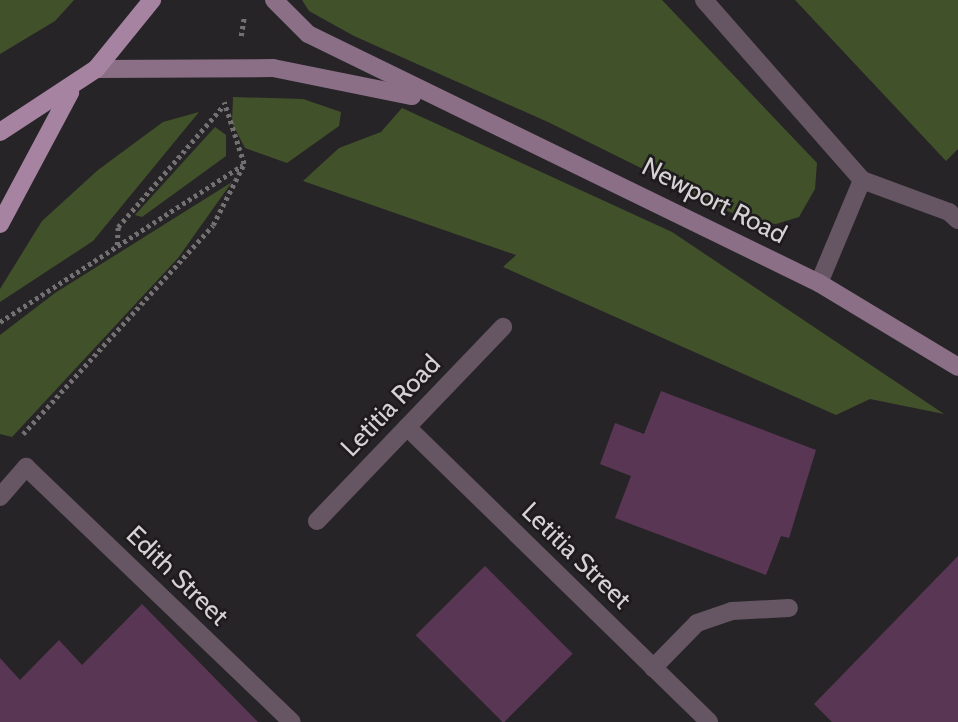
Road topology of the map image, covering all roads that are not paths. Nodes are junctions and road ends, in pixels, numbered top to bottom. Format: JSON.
{"nodes":[{"id":1,"x":152,"y":0,"type":"edge"},
{"id":2,"x":274,"y":0,"type":"edge"},
{"id":3,"x":704,"y":0,"type":"edge"},
{"id":4,"x":96,"y":69,"type":"junction"},
{"id":5,"x":72,"y":90,"type":"junction"},
{"id":6,"x":436,"y":101,"type":"junction"},
{"id":7,"x":0,"y":132,"type":"edge"},
{"id":8,"x":862,"y":180,"type":"junction"},
{"id":9,"x":958,"y":220,"type":"edge"},
{"id":10,"x":0,"y":224,"type":"edge"},
{"id":11,"x":819,"y":283,"type":"junction"},
{"id":12,"x":503,"y":327,"type":"dead end"},
{"id":13,"x":958,"y":367,"type":"edge"},
{"id":14,"x":407,"y":427,"type":"junction"},
{"id":15,"x":0,"y":498,"type":"edge"},
{"id":16,"x":317,"y":521,"type":"dead end"},
{"id":17,"x":789,"y":608,"type":"dead end"},
{"id":18,"x":653,"y":668,"type":"junction"},
{"id":19,"x":292,"y":722,"type":"edge"},
{"id":20,"x":709,"y":722,"type":"edge"}],
"edges":[{"from":1,"to":4,"type":"main road"},
{"from":2,"to":6,"type":"main road","name":"Newport Road"},
{"from":3,"to":8,"type":"street"},
{"from":4,"to":5,"type":"main road"},
{"from":4,"to":6,"type":"main road","name":"Newport Road"},
{"from":5,"to":7,"type":"main road"},
{"from":5,"to":10,"type":"main road"},
{"from":6,"to":11,"type":"main road","name":"Newport Road"},
{"from":8,"to":9,"type":"street"},
{"from":8,"to":11,"type":"street"},
{"from":11,"to":13,"type":"main road","name":"Newport Road"},
{"from":12,"to":14,"type":"street","name":"Letitia Road"},
{"from":14,"to":16,"type":"street","name":"Letitia Road"},
{"from":14,"to":18,"type":"street","name":"Letitia Street"},
{"from":15,"to":19,"type":"street","name":"Edith Street"},
{"from":17,"to":18,"type":"street"},
{"from":18,"to":20,"type":"street","name":"Letitia Street"}]}
